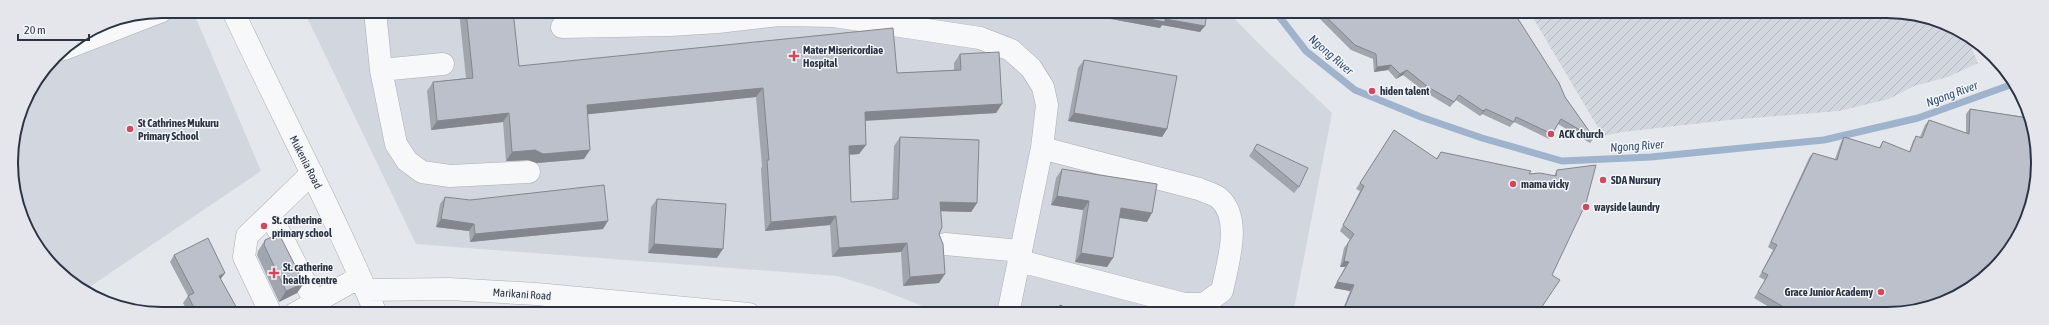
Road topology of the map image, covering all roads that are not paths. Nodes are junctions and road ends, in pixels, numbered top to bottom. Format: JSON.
{"nodes":[{"id":1,"x":236,"y":18,"type":"edge"},
{"id":2,"x":376,"y":18,"type":"edge"},
{"id":3,"x":746,"y":18,"type":"edge"},
{"id":4,"x":858,"y":18,"type":"edge"},
{"id":5,"x":139,"y":20,"type":"edge"},
{"id":6,"x":562,"y":27,"type":"dead end"},
{"id":7,"x":82,"y":42,"type":"edge"},
{"id":8,"x":443,"y":64,"type":"dead end"},
{"id":9,"x":381,"y":70,"type":"junction"},
{"id":10,"x":1042,"y":148,"type":"junction"},
{"id":11,"x":312,"y":172,"type":"junction"},
{"id":12,"x":529,"y":172,"type":"dead end"},
{"id":13,"x":270,"y":214,"type":"junction"},
{"id":14,"x":945,"y":244,"type":"edge"},
{"id":15,"x":1020,"y":256,"type":"junction"},
{"id":16,"x":363,"y":284,"type":"junction"},
{"id":17,"x":315,"y":302,"type":"junction"},
{"id":18,"x":268,"y":307,"type":"edge"},
{"id":19,"x":306,"y":307,"type":"edge"},
{"id":20,"x":373,"y":307,"type":"edge"},
{"id":21,"x":672,"y":307,"type":"edge"},
{"id":22,"x":1009,"y":307,"type":"edge"}],
"edges":[{"from":1,"to":11,"type":"street","name":"Mukenia Road"},
{"from":2,"to":9,"type":"street"},
{"from":3,"to":6,"type":"street"},
{"from":4,"to":10,"type":"street"},
{"from":5,"to":7,"type":"street"},
{"from":8,"to":9,"type":"street"},
{"from":9,"to":12,"type":"street"},
{"from":10,"to":15,"type":"street"},
{"from":10,"to":15,"type":"street"},
{"from":11,"to":13,"type":"street"},
{"from":11,"to":16,"type":"street","name":"Mukenia Road"},
{"from":13,"to":17,"type":"street"},
{"from":13,"to":18,"type":"street"},
{"from":14,"to":15,"type":"street"},
{"from":15,"to":22,"type":"street"},
{"from":16,"to":17,"type":"street"},
{"from":16,"to":20,"type":"street","name":"Mukenia Road"},
{"from":16,"to":21,"type":"street","name":"Marikani Road"},
{"from":17,"to":19,"type":"street"}]}
